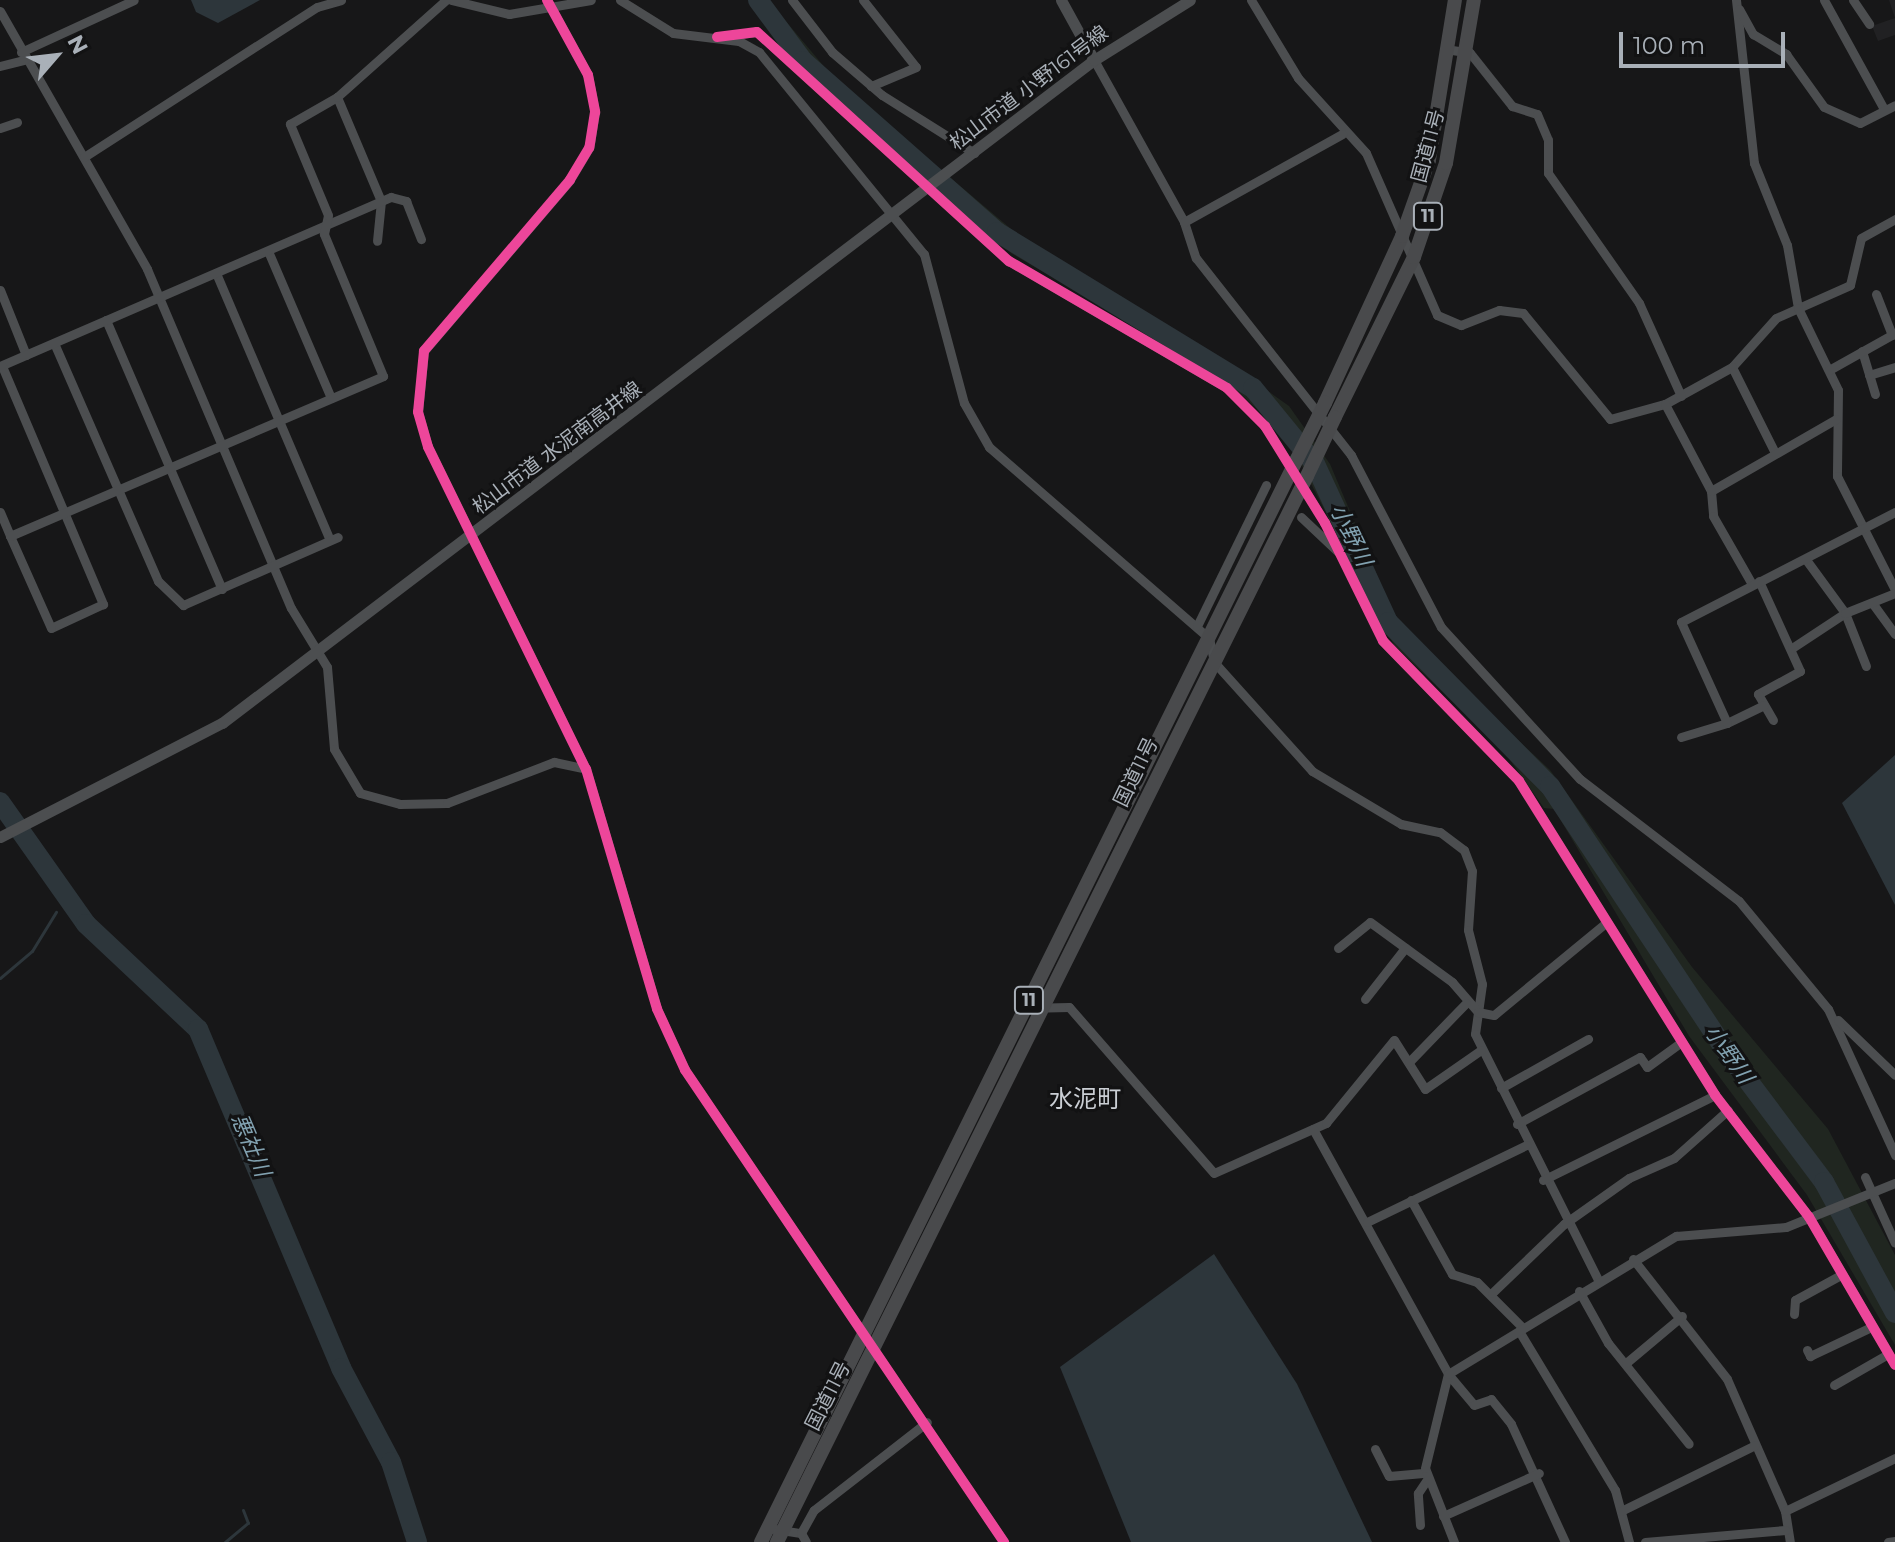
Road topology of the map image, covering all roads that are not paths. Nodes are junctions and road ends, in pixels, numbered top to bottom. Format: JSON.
{"nodes":[{"id":1,"x":134,"y":0,"type":"edge"},
{"id":2,"x":341,"y":0,"type":"edge"},
{"id":3,"x":448,"y":0,"type":"edge"},
{"id":4,"x":591,"y":0,"type":"edge"},
{"id":5,"x":620,"y":0,"type":"edge"},
{"id":6,"x":792,"y":0,"type":"edge"},
{"id":7,"x":863,"y":0,"type":"edge"},
{"id":8,"x":1061,"y":0,"type":"edge"},
{"id":9,"x":1190,"y":0,"type":"edge"},
{"id":10,"x":1251,"y":0,"type":"edge"},
{"id":11,"x":1455,"y":0,"type":"edge"},
{"id":12,"x":1474,"y":0,"type":"edge"},
{"id":13,"x":1824,"y":0,"type":"edge"},
{"id":14,"x":1853,"y":0,"type":"edge"},
{"id":15,"x":549,"y":4,"type":"edge"},
{"id":16,"x":1737,"y":4,"type":"edge"},
{"id":17,"x":0,"y":11,"type":"edge"},
{"id":18,"x":1869,"y":24,"type":"dead end"},
{"id":19,"x":717,"y":37,"type":"junction"},
{"id":20,"x":1452,"y":50,"type":"junction"},
{"id":21,"x":1470,"y":53,"type":"junction"},
{"id":22,"x":22,"y":56,"type":"junction"},
{"id":23,"x":1094,"y":60,"type":"junction"},
{"id":24,"x":0,"y":66,"type":"edge"},
{"id":25,"x":871,"y":86,"type":"junction"},
{"id":26,"x":337,"y":97,"type":"junction"},
{"id":27,"x":1892,"y":106,"type":"edge"},
{"id":28,"x":17,"y":122,"type":"dead end"},
{"id":29,"x":0,"y":128,"type":"edge"},
{"id":30,"x":1342,"y":134,"type":"junction"},
{"id":31,"x":974,"y":153,"type":"junction"},
{"id":32,"x":84,"y":157,"type":"junction"},
{"id":33,"x":929,"y":186,"type":"junction"},
{"id":34,"x":381,"y":201,"type":"junction"},
{"id":35,"x":895,"y":213,"type":"junction"},
{"id":36,"x":1895,"y":219,"type":"edge"},
{"id":37,"x":1184,"y":222,"type":"junction"},
{"id":38,"x":325,"y":226,"type":"junction"},
{"id":39,"x":1405,"y":230,"type":"junction"},
{"id":40,"x":421,"y":239,"type":"dead end"},
{"id":41,"x":377,"y":241,"type":"dead end"},
{"id":42,"x":268,"y":251,"type":"junction"},
{"id":43,"x":1414,"y":257,"type":"junction"},
{"id":44,"x":216,"y":273,"type":"junction"},
{"id":45,"x":0,"y":290,"type":"edge"},
{"id":46,"x":1876,"y":294,"type":"dead end"},
{"id":47,"x":158,"y":298,"type":"junction"},
{"id":48,"x":1798,"y":308,"type":"junction"},
{"id":49,"x":106,"y":320,"type":"junction"},
{"id":50,"x":1893,"y":334,"type":"edge"},
{"id":51,"x":54,"y":343,"type":"junction"},
{"id":52,"x":1862,"y":351,"type":"junction"},
{"id":53,"x":26,"y":355,"type":"junction"},
{"id":54,"x":1,"y":366,"type":"edge"},
{"id":55,"x":1732,"y":367,"type":"junction"},
{"id":56,"x":1895,"y":367,"type":"edge"},
{"id":57,"x":1829,"y":370,"type":"junction"},
{"id":58,"x":1869,"y":375,"type":"junction"},
{"id":59,"x":1875,"y":394,"type":"dead end"},
{"id":60,"x":1681,"y":396,"type":"junction"},
{"id":61,"x":331,"y":398,"type":"junction"},
{"id":62,"x":1665,"y":404,"type":"junction"},
{"id":63,"x":1836,"y":419,"type":"junction"},
{"id":64,"x":279,"y":421,"type":"junction"},
{"id":65,"x":223,"y":446,"type":"junction"},
{"id":66,"x":1774,"y":451,"type":"junction"},
{"id":67,"x":1294,"y":464,"type":"junction"},
{"id":68,"x":170,"y":469,"type":"junction"},
{"id":69,"x":1304,"y":481,"type":"junction"},
{"id":70,"x":1266,"y":485,"type":"dead end"},
{"id":71,"x":118,"y":491,"type":"junction"},
{"id":72,"x":1711,"y":491,"type":"junction"},
{"id":73,"x":0,"y":512,"type":"edge"},
{"id":74,"x":1895,"y":512,"type":"edge"},
{"id":75,"x":65,"y":513,"type":"junction"},
{"id":76,"x":1301,"y":517,"type":"dead end"},
{"id":77,"x":1863,"y":530,"type":"junction"},
{"id":78,"x":10,"y":536,"type":"junction"},
{"id":79,"x":470,"y":536,"type":"junction"},
{"id":80,"x":1341,"y":552,"type":"junction"},
{"id":81,"x":1807,"y":561,"type":"junction"},
{"id":82,"x":275,"y":566,"type":"junction"},
{"id":83,"x":1755,"y":582,"type":"junction"},
{"id":84,"x":222,"y":589,"type":"junction"},
{"id":85,"x":1895,"y":592,"type":"edge"},
{"id":86,"x":1873,"y":604,"type":"junction"},
{"id":87,"x":1845,"y":613,"type":"junction"},
{"id":88,"x":1197,"y":626,"type":"junction"},
{"id":89,"x":1895,"y":634,"type":"edge"},
{"id":90,"x":1209,"y":638,"type":"junction"},
{"id":91,"x":1792,"y":648,"type":"junction"},
{"id":92,"x":319,"y":652,"type":"junction"},
{"id":93,"x":1214,"y":662,"type":"junction"},
{"id":94,"x":1866,"y":666,"type":"dead end"},
{"id":95,"x":1764,"y":705,"type":"junction"},
{"id":96,"x":1773,"y":720,"type":"dead end"},
{"id":97,"x":1727,"y":723,"type":"junction"},
{"id":98,"x":1681,"y":737,"type":"dead end"},
{"id":99,"x":586,"y":769,"type":"junction"},
{"id":100,"x":0,"y":837,"type":"edge"},
{"id":101,"x":1607,"y":922,"type":"junction"},
{"id":102,"x":1338,"y":948,"type":"dead end"},
{"id":103,"x":1405,"y":948,"type":"junction"},
{"id":104,"x":1365,"y":999,"type":"dead end"},
{"id":105,"x":1466,"y":1003,"type":"junction"},
{"id":106,"x":1043,"y":1007,"type":"junction"},
{"id":107,"x":1025,"y":1008,"type":"junction"},
{"id":108,"x":1828,"y":1009,"type":"junction"},
{"id":109,"x":1478,"y":1012,"type":"junction"},
{"id":110,"x":1588,"y":1039,"type":"dead end"},
{"id":111,"x":1680,"y":1043,"type":"junction"},
{"id":112,"x":1481,"y":1050,"type":"junction"},
{"id":113,"x":1409,"y":1062,"type":"junction"},
{"id":114,"x":1895,"y":1075,"type":"edge"},
{"id":115,"x":1501,"y":1088,"type":"junction"},
{"id":116,"x":1715,"y":1095,"type":"junction"},
{"id":117,"x":1728,"y":1110,"type":"junction"},
{"id":118,"x":1517,"y":1124,"type":"junction"},
{"id":119,"x":1313,"y":1129,"type":"junction"},
{"id":120,"x":1526,"y":1145,"type":"junction"},
{"id":121,"x":1895,"y":1155,"type":"edge"},
{"id":122,"x":1865,"y":1177,"type":"dead end"},
{"id":123,"x":1543,"y":1180,"type":"junction"},
{"id":124,"x":1895,"y":1183,"type":"edge"},
{"id":125,"x":1869,"y":1192,"type":"junction"},
{"id":126,"x":1411,"y":1200,"type":"junction"},
{"id":127,"x":1811,"y":1216,"type":"junction"},
{"id":128,"x":1367,"y":1222,"type":"junction"},
{"id":129,"x":1564,"y":1224,"type":"junction"},
{"id":130,"x":1895,"y":1243,"type":"edge"},
{"id":131,"x":1633,"y":1259,"type":"junction"},
{"id":132,"x":1839,"y":1276,"type":"junction"},
{"id":133,"x":1598,"y":1280,"type":"junction"},
{"id":134,"x":1579,"y":1291,"type":"junction"},
{"id":135,"x":1492,"y":1293,"type":"junction"},
{"id":136,"x":1794,"y":1314,"type":"dead end"},
{"id":137,"x":1682,"y":1316,"type":"junction"},
{"id":138,"x":1871,"y":1327,"type":"junction"},
{"id":139,"x":1520,"y":1328,"type":"junction"},
{"id":140,"x":866,"y":1332,"type":"junction"},
{"id":141,"x":875,"y":1346,"type":"junction"},
{"id":142,"x":1807,"y":1350,"type":"dead end"},
{"id":143,"x":1888,"y":1354,"type":"junction"},
{"id":144,"x":1626,"y":1363,"type":"junction"},
{"id":145,"x":1895,"y":1365,"type":"edge"},
{"id":146,"x":1448,"y":1374,"type":"junction"},
{"id":147,"x":1834,"y":1385,"type":"dead end"},
{"id":148,"x":927,"y":1422,"type":"junction"},
{"id":149,"x":1689,"y":1444,"type":"dead end"},
{"id":150,"x":1755,"y":1445,"type":"junction"},
{"id":151,"x":1375,"y":1449,"type":"dead end"},
{"id":152,"x":1895,"y":1458,"type":"edge"},
{"id":153,"x":1539,"y":1473,"type":"junction"},
{"id":154,"x":1427,"y":1476,"type":"junction"},
{"id":155,"x":1621,"y":1511,"type":"junction"},
{"id":156,"x":1785,"y":1511,"type":"junction"},
{"id":157,"x":1443,"y":1516,"type":"junction"},
{"id":158,"x":1420,"y":1525,"type":"dead end"},
{"id":159,"x":1785,"y":1530,"type":"junction"},
{"id":160,"x":764,"y":1535,"type":"edge"},
{"id":161,"x":780,"y":1536,"type":"edge"},
{"id":162,"x":804,"y":1538,"type":"edge"},
{"id":163,"x":1895,"y":1541,"type":"edge"},
{"id":164,"x":1004,"y":1542,"type":"edge"},
{"id":165,"x":1454,"y":1542,"type":"edge"},
{"id":166,"x":1565,"y":1542,"type":"edge"},
{"id":167,"x":1629,"y":1542,"type":"edge"},
{"id":168,"x":1645,"y":1542,"type":"edge"},
{"id":169,"x":1790,"y":1542,"type":"edge"},
{"id":170,"x":1888,"y":1542,"type":"edge"}],
"edges":[{"from":1,"to":22,"type":"street"},
{"from":2,"to":32,"type":"street"},
{"from":3,"to":15,"type":"street"},
{"from":3,"to":26,"type":"street"},
{"from":4,"to":15,"type":"street"},
{"from":5,"to":19,"type":"street"},
{"from":6,"to":25,"type":"street"},
{"from":7,"to":25,"type":"street"},
{"from":8,"to":23,"type":"street"},
{"from":9,"to":23,"type":"street","name":"松山市道 小野161号線"},
{"from":10,"to":30,"type":"street"},
{"from":11,"to":20,"type":"highway","name":"国道11号","number":"11"},
{"from":12,"to":21,"type":"highway","name":"国道11号","number":"11"},
{"from":13,"to":27,"type":"street"},
{"from":14,"to":18,"type":"street"},
{"from":15,"to":79,"type":"street"},
{"from":16,"to":27,"type":"street"},
{"from":16,"to":48,"type":"street"},
{"from":17,"to":22,"type":"street"},
{"from":19,"to":33,"type":"street"},
{"from":19,"to":35,"type":"street"},
{"from":20,"to":21,"type":"street"},
{"from":20,"to":39,"type":"highway","name":"国道11号","number":"11"},
{"from":21,"to":43,"type":"highway","name":"国道11号","number":"11"},
{"from":21,"to":60,"type":"street"},
{"from":22,"to":24,"type":"street"},
{"from":22,"to":32,"type":"street"},
{"from":23,"to":31,"type":"street","name":"松山市道 小野161号線"},
{"from":23,"to":37,"type":"street"},
{"from":25,"to":31,"type":"street"},
{"from":26,"to":34,"type":"street"},
{"from":26,"to":38,"type":"street"},
{"from":28,"to":29,"type":"street"},
{"from":30,"to":37,"type":"street"},
{"from":30,"to":39,"type":"street"},
{"from":31,"to":33,"type":"street","name":"松山市道 小野161号線"},
{"from":32,"to":47,"type":"street"},
{"from":33,"to":35,"type":"street","name":"松山市道 小野161号線"},
{"from":33,"to":67,"type":"street"},
{"from":34,"to":38,"type":"street"},
{"from":34,"to":40,"type":"street"},
{"from":34,"to":41,"type":"street"},
{"from":35,"to":79,"type":"street","name":"松山市道 水泥南高井線"},
{"from":35,"to":88,"type":"street"},
{"from":36,"to":48,"type":"street"},
{"from":37,"to":108,"type":"street"},
{"from":38,"to":42,"type":"street"},
{"from":38,"to":61,"type":"street"},
{"from":39,"to":43,"type":"street"},
{"from":39,"to":67,"type":"highway","name":"国道11号","number":"11","bridge":true},
{"from":42,"to":44,"type":"street"},
{"from":42,"to":61,"type":"street"},
{"from":43,"to":62,"type":"street"},
{"from":43,"to":69,"type":"highway","name":"国道11号","number":"11","bridge":true},
{"from":44,"to":47,"type":"street"},
{"from":44,"to":64,"type":"street"},
{"from":45,"to":53,"type":"street"},
{"from":46,"to":50,"type":"street"},
{"from":47,"to":49,"type":"street"},
{"from":47,"to":65,"type":"street"},
{"from":48,"to":55,"type":"street"},
{"from":48,"to":57,"type":"street"},
{"from":49,"to":51,"type":"street"},
{"from":49,"to":68,"type":"street"},
{"from":50,"to":52,"type":"street"},
{"from":51,"to":53,"type":"street"},
{"from":51,"to":71,"type":"street"},
{"from":52,"to":57,"type":"street"},
{"from":52,"to":58,"type":"street"},
{"from":53,"to":54,"type":"street"},
{"from":54,"to":75,"type":"street"},
{"from":55,"to":60,"type":"street"},
{"from":55,"to":66,"type":"street"},
{"from":56,"to":58,"type":"street"},
{"from":57,"to":63,"type":"street"},
{"from":58,"to":59,"type":"street"},
{"from":60,"to":62,"type":"street"},
{"from":61,"to":64,"type":"street"},
{"from":62,"to":72,"type":"street"},
{"from":63,"to":66,"type":"street"},
{"from":63,"to":77,"type":"street"},
{"from":64,"to":65,"type":"street"},
{"from":64,"to":82,"type":"street"},
{"from":65,"to":68,"type":"street"},
{"from":65,"to":82,"type":"street"},
{"from":66,"to":72,"type":"street"},
{"from":67,"to":69,"type":"street"},
{"from":67,"to":90,"type":"highway","name":"国道11号","number":"11"},
{"from":68,"to":71,"type":"street"},
{"from":68,"to":84,"type":"street"},
{"from":69,"to":80,"type":"street"},
{"from":69,"to":93,"type":"highway","name":"国道11号","number":"11"},
{"from":70,"to":88,"type":"street"},
{"from":71,"to":75,"type":"street"},
{"from":71,"to":84,"type":"street"},
{"from":72,"to":83,"type":"street"},
{"from":73,"to":78,"type":"street"},
{"from":74,"to":77,"type":"street"},
{"from":75,"to":78,"type":"street"},
{"from":75,"to":78,"type":"street"},
{"from":76,"to":80,"type":"street"},
{"from":77,"to":81,"type":"street"},
{"from":77,"to":85,"type":"street"},
{"from":79,"to":92,"type":"street","name":"松山市道 水泥南高井線"},
{"from":79,"to":99,"type":"street"},
{"from":80,"to":101,"type":"street"},
{"from":81,"to":83,"type":"street"},
{"from":81,"to":87,"type":"street"},
{"from":82,"to":84,"type":"street"},
{"from":82,"to":92,"type":"street"},
{"from":83,"to":91,"type":"street"},
{"from":83,"to":97,"type":"street"},
{"from":85,"to":86,"type":"street"},
{"from":86,"to":87,"type":"street"},
{"from":86,"to":89,"type":"street"},
{"from":87,"to":91,"type":"street"},
{"from":87,"to":94,"type":"street"},
{"from":88,"to":90,"type":"street"},
{"from":90,"to":93,"type":"street"},
{"from":90,"to":107,"type":"highway","name":"国道11号","number":"11"},
{"from":91,"to":95,"type":"street"},
{"from":92,"to":99,"type":"street"},
{"from":92,"to":100,"type":"street","name":"松山市道 水泥南高井線"},
{"from":93,"to":106,"type":"highway","name":"国道11号","number":"11"},
{"from":93,"to":109,"type":"street"},
{"from":95,"to":96,"type":"street"},
{"from":95,"to":97,"type":"street"},
{"from":97,"to":98,"type":"street"},
{"from":99,"to":140,"type":"street"},
{"from":101,"to":109,"type":"street"},
{"from":101,"to":111,"type":"street"},
{"from":102,"to":103,"type":"street"},
{"from":103,"to":104,"type":"street"},
{"from":103,"to":105,"type":"street"},
{"from":105,"to":109,"type":"street"},
{"from":105,"to":113,"type":"street"},
{"from":106,"to":107,"type":"street"},
{"from":106,"to":119,"type":"street"},
{"from":106,"to":141,"type":"highway","name":"国道11号","number":"11"},
{"from":107,"to":140,"type":"highway","name":"国道11号","number":"11"},
{"from":108,"to":114,"type":"street"},
{"from":108,"to":121,"type":"street"},
{"from":109,"to":112,"type":"street"},
{"from":110,"to":115,"type":"street"},
{"from":111,"to":116,"type":"street"},
{"from":111,"to":118,"type":"street"},
{"from":112,"to":113,"type":"street"},
{"from":112,"to":115,"type":"street"},
{"from":113,"to":119,"type":"street"},
{"from":115,"to":118,"type":"street"},
{"from":116,"to":117,"type":"street"},
{"from":116,"to":123,"type":"street"},
{"from":117,"to":127,"type":"street"},
{"from":117,"to":129,"type":"street"},
{"from":118,"to":120,"type":"street"},
{"from":119,"to":128,"type":"street"},
{"from":120,"to":123,"type":"street"},
{"from":120,"to":126,"type":"street"},
{"from":122,"to":125,"type":"street"},
{"from":123,"to":129,"type":"street"},
{"from":124,"to":125,"type":"street"},
{"from":125,"to":127,"type":"street"},
{"from":125,"to":130,"type":"street"},
{"from":126,"to":128,"type":"street"},
{"from":126,"to":135,"type":"street"},
{"from":127,"to":131,"type":"street"},
{"from":127,"to":132,"type":"street"},
{"from":128,"to":146,"type":"street"},
{"from":129,"to":133,"type":"street"},
{"from":129,"to":135,"type":"street"},
{"from":131,"to":133,"type":"street"},
{"from":131,"to":137,"type":"street"},
{"from":132,"to":136,"type":"street"},
{"from":132,"to":138,"type":"street"},
{"from":133,"to":134,"type":"street"},
{"from":134,"to":139,"type":"street"},
{"from":134,"to":144,"type":"street"},
{"from":135,"to":139,"type":"street"},
{"from":137,"to":144,"type":"street"},
{"from":137,"to":150,"type":"street"},
{"from":138,"to":142,"type":"street"},
{"from":138,"to":143,"type":"street"},
{"from":139,"to":146,"type":"street"},
{"from":139,"to":155,"type":"street"},
{"from":140,"to":141,"type":"street"},
{"from":140,"to":160,"type":"highway","name":"国道11号","number":"11"},
{"from":141,"to":148,"type":"street"},
{"from":141,"to":161,"type":"highway","name":"国道11号","number":"11"},
{"from":143,"to":145,"type":"street"},
{"from":143,"to":147,"type":"street"},
{"from":144,"to":149,"type":"street"},
{"from":146,"to":153,"type":"street"},
{"from":146,"to":154,"type":"street"},
{"from":148,"to":162,"type":"street"},
{"from":148,"to":164,"type":"street"},
{"from":150,"to":155,"type":"street"},
{"from":150,"to":156,"type":"street"},
{"from":151,"to":154,"type":"street"},
{"from":152,"to":156,"type":"street"},
{"from":153,"to":157,"type":"street"},
{"from":153,"to":166,"type":"street"},
{"from":154,"to":157,"type":"street"},
{"from":154,"to":158,"type":"street"},
{"from":155,"to":167,"type":"street"},
{"from":156,"to":159,"type":"street"},
{"from":157,"to":165,"type":"street"},
{"from":159,"to":168,"type":"street"},
{"from":159,"to":169,"type":"street"},
{"from":160,"to":161,"type":"street"},
{"from":161,"to":162,"type":"street"},
{"from":163,"to":170,"type":"street"}]}
